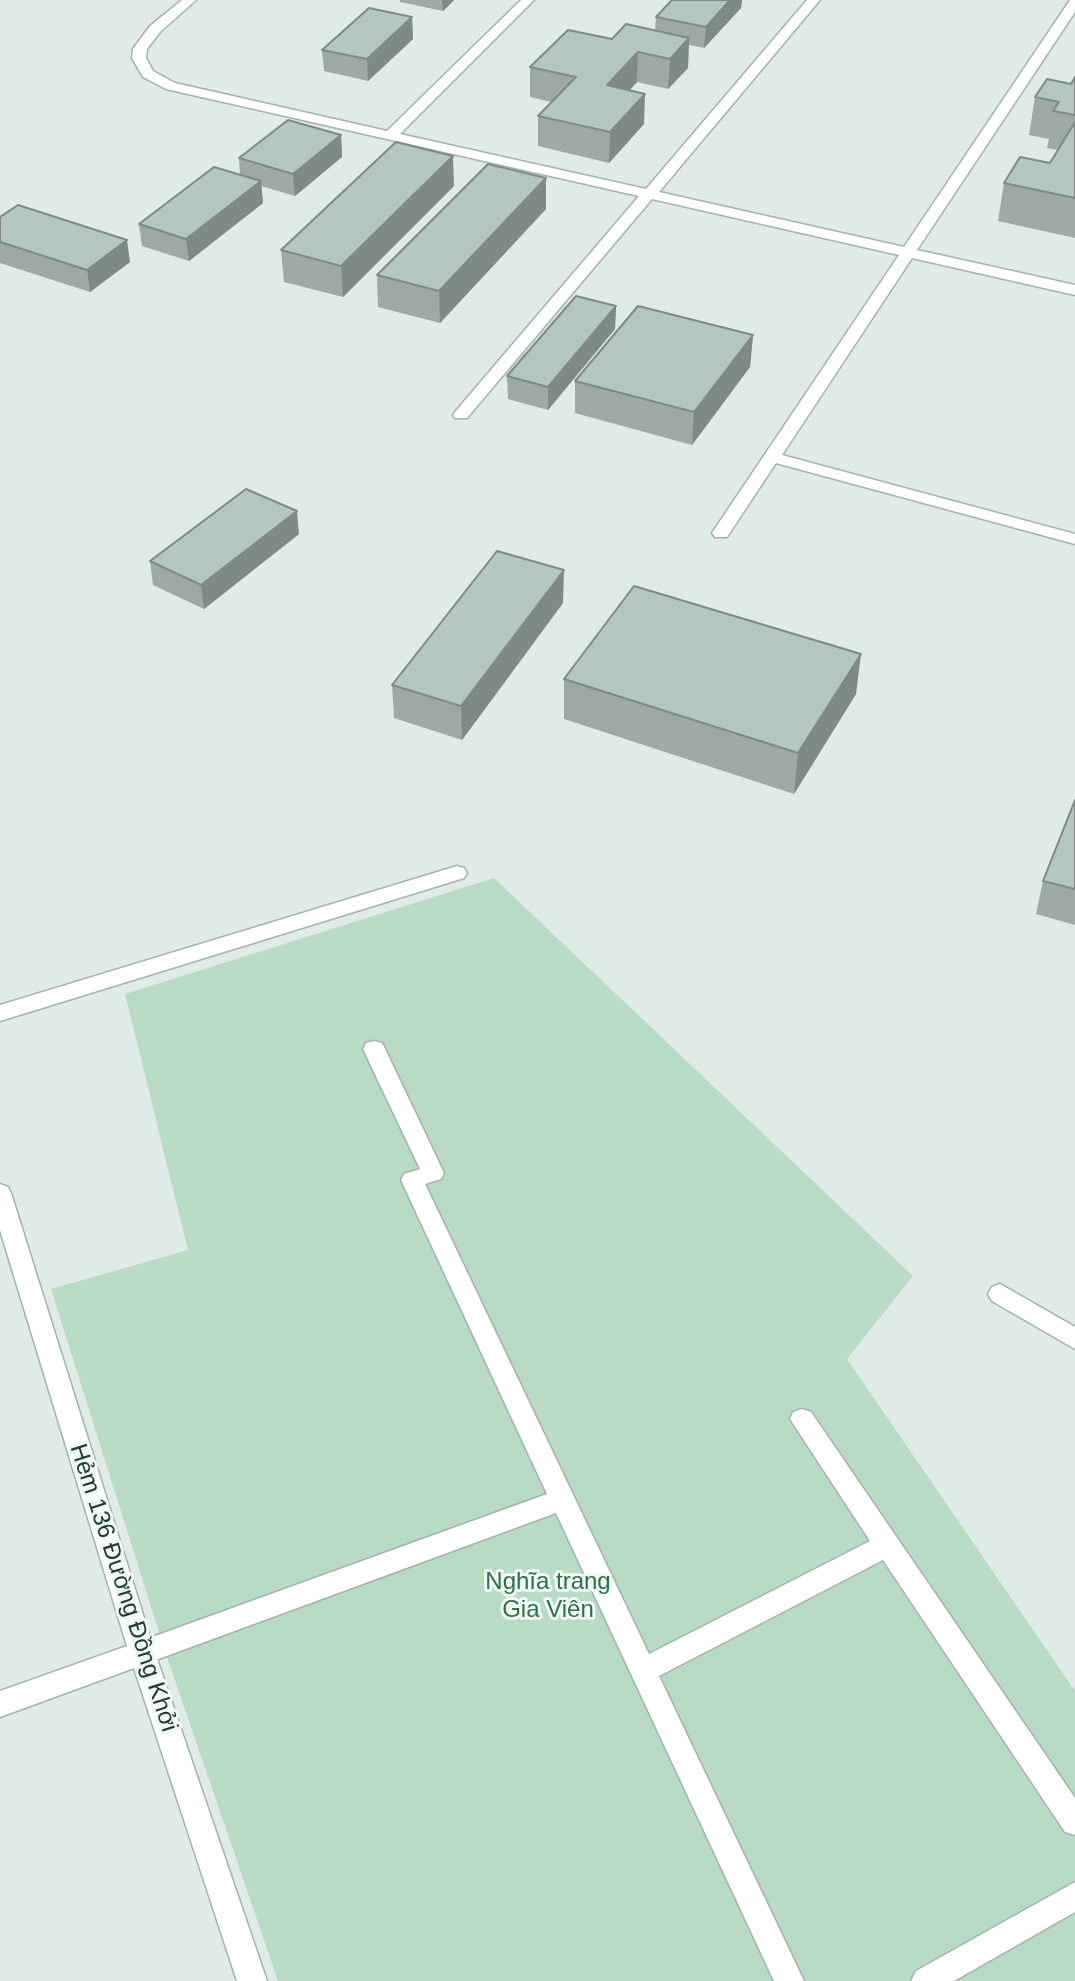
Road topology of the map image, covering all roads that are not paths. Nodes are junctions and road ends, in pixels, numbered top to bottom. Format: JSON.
{"nodes":[{"id":1,"x":190,"y":0,"type":"edge"},
{"id":2,"x":528,"y":0,"type":"edge"},
{"id":3,"x":814,"y":0,"type":"edge"},
{"id":4,"x":1075,"y":2,"type":"edge"},
{"id":5,"x":390,"y":136,"type":"junction"},
{"id":6,"x":649,"y":194,"type":"junction"},
{"id":7,"x":908,"y":253,"type":"junction"},
{"id":8,"x":1075,"y":290,"type":"edge"},
{"id":9,"x":461,"y":415,"type":"dead end"},
{"id":10,"x":771,"y":457,"type":"junction"},
{"id":11,"x":721,"y":533,"type":"dead end"},
{"id":12,"x":1075,"y":540,"type":"edge"},
{"id":13,"x":457,"y":873,"type":"dead end"},
{"id":14,"x":0,"y":1013,"type":"edge"},
{"id":15,"x":373,"y":1049,"type":"dead end"},
{"id":16,"x":0,"y":1193,"type":"edge"},
{"id":17,"x":1000,"y":1294,"type":"dead end"},
{"id":18,"x":1075,"y":1339,"type":"edge"},
{"id":19,"x":802,"y":1419,"type":"dead end"},
{"id":20,"x":562,"y":1500,"type":"junction"},
{"id":21,"x":888,"y":1545,"type":"junction"},
{"id":22,"x":142,"y":1653,"type":"junction"},
{"id":23,"x":643,"y":1671,"type":"junction"},
{"id":24,"x":0,"y":1704,"type":"edge"},
{"id":25,"x":1075,"y":1822,"type":"edge"},
{"id":26,"x":1075,"y":1896,"type":"edge"},
{"id":27,"x":252,"y":1981,"type":"edge"},
{"id":28,"x":789,"y":1981,"type":"edge"},
{"id":29,"x":926,"y":1981,"type":"edge"}],
"edges":[{"from":1,"to":5,"type":"street"},
{"from":2,"to":5,"type":"street"},
{"from":3,"to":6,"type":"street"},
{"from":4,"to":7,"type":"street"},
{"from":5,"to":6,"type":"street"},
{"from":6,"to":7,"type":"street"},
{"from":6,"to":9,"type":"street"},
{"from":7,"to":8,"type":"street"},
{"from":7,"to":10,"type":"street"},
{"from":10,"to":11,"type":"street"},
{"from":10,"to":12,"type":"street"},
{"from":13,"to":14,"type":"street"},
{"from":15,"to":20,"type":"street"},
{"from":16,"to":22,"type":"street","name":"Hẻm 136 Đường Đồng Khởi"},
{"from":17,"to":18,"type":"street"},
{"from":19,"to":21,"type":"street"},
{"from":20,"to":22,"type":"street"},
{"from":20,"to":23,"type":"street"},
{"from":21,"to":23,"type":"street"},
{"from":21,"to":25,"type":"street"},
{"from":22,"to":24,"type":"street"},
{"from":22,"to":27,"type":"street","name":"Hẻm 136 Đường Đồng Khởi"},
{"from":23,"to":28,"type":"street"},
{"from":26,"to":29,"type":"street"}]}
